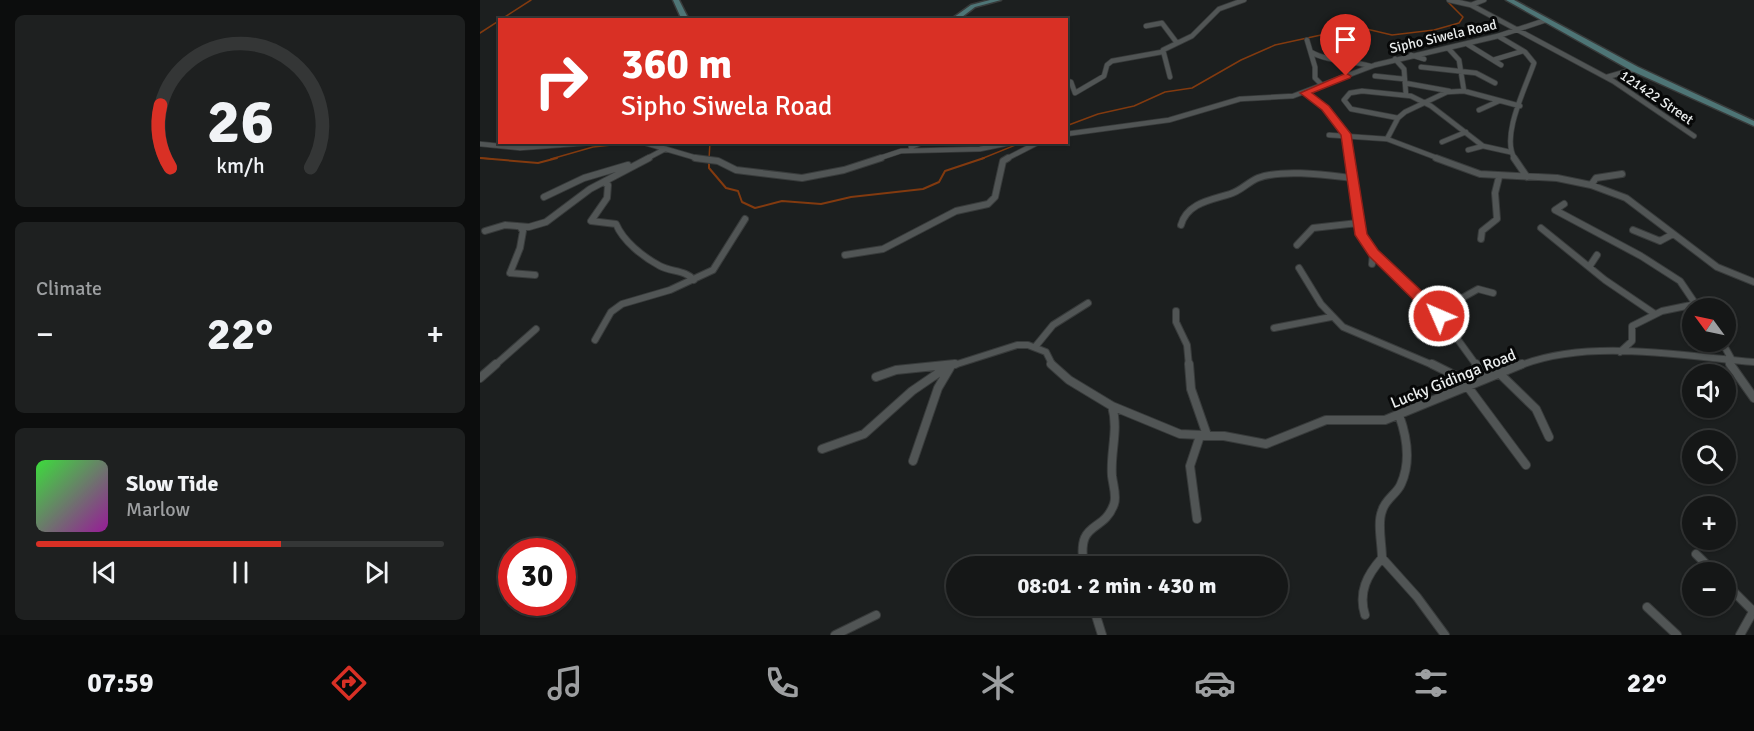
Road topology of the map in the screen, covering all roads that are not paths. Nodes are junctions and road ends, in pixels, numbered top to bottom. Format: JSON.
{"nodes":[{"id":1,"x":676,"y":0,"type":"edge"},
{"id":2,"x":998,"y":0,"type":"edge"},
{"id":3,"x":1244,"y":0,"type":"edge"},
{"id":4,"x":1449,"y":0,"type":"edge"},
{"id":5,"x":1484,"y":0,"type":"edge"},
{"id":6,"x":1509,"y":0,"type":"edge"},
{"id":7,"x":1471,"y":5,"type":"junction"},
{"id":8,"x":685,"y":18,"type":"edge"},
{"id":9,"x":956,"y":18,"type":"edge"},
{"id":10,"x":1546,"y":20,"type":"junction"},
{"id":11,"x":1146,"y":26,"type":"dead end"},
{"id":12,"x":1515,"y":30,"type":"junction"},
{"id":13,"x":1498,"y":36,"type":"junction"},
{"id":14,"x":1307,"y":40,"type":"dead end"},
{"id":15,"x":1177,"y":43,"type":"junction"},
{"id":16,"x":1467,"y":44,"type":"junction"},
{"id":17,"x":1448,"y":48,"type":"junction"},
{"id":18,"x":1523,"y":51,"type":"junction"},
{"id":19,"x":1162,"y":52,"type":"junction"},
{"id":20,"x":1311,"y":52,"type":"junction"},
{"id":21,"x":1412,"y":55,"type":"junction"},
{"id":22,"x":1395,"y":59,"type":"junction"},
{"id":23,"x":1424,"y":59,"type":"dead end"},
{"id":24,"x":1493,"y":60,"type":"junction"},
{"id":25,"x":1502,"y":65,"type":"dead end"},
{"id":26,"x":1370,"y":66,"type":"junction"},
{"id":27,"x":1421,"y":67,"type":"dead end"},
{"id":28,"x":1635,"y":69,"type":"junction"},
{"id":29,"x":1461,"y":72,"type":"junction"},
{"id":30,"x":1170,"y":76,"type":"dead end"},
{"id":31,"x":1375,"y":76,"type":"dead end"},
{"id":32,"x":1607,"y":77,"type":"junction"},
{"id":33,"x":1068,"y":81,"type":"edge"},
{"id":34,"x":1405,"y":81,"type":"junction"},
{"id":35,"x":1495,"y":83,"type":"dead end"},
{"id":36,"x":1323,"y":86,"type":"junction"},
{"id":37,"x":1450,"y":91,"type":"junction"},
{"id":38,"x":1464,"y":91,"type":"junction"},
{"id":39,"x":1305,"y":93,"type":"junction"},
{"id":40,"x":1406,"y":94,"type":"junction"},
{"id":41,"x":1523,"y":96,"type":"junction"},
{"id":42,"x":1530,"y":97,"type":"dead end"},
{"id":43,"x":1499,"y":101,"type":"junction"},
{"id":44,"x":1423,"y":102,"type":"junction"},
{"id":45,"x":1520,"y":106,"type":"junction"},
{"id":46,"x":1479,"y":110,"type":"dead end"},
{"id":47,"x":1398,"y":118,"type":"junction"},
{"id":48,"x":1753,"y":122,"type":"edge"},
{"id":49,"x":1466,"y":132,"type":"junction"},
{"id":50,"x":1068,"y":134,"type":"edge"},
{"id":51,"x":1346,"y":134,"type":"junction"},
{"id":52,"x":1329,"y":135,"type":"dead end"},
{"id":53,"x":1694,"y":136,"type":"dead end"},
{"id":54,"x":1387,"y":139,"type":"junction"},
{"id":55,"x":1442,"y":142,"type":"dead end"},
{"id":56,"x":480,"y":144,"type":"edge"},
{"id":57,"x":573,"y":144,"type":"edge"},
{"id":58,"x":648,"y":144,"type":"edge"},
{"id":59,"x":918,"y":144,"type":"edge"},
{"id":60,"x":1005,"y":144,"type":"edge"},
{"id":61,"x":1024,"y":144,"type":"edge"},
{"id":62,"x":1032,"y":144,"type":"edge"},
{"id":63,"x":1029,"y":145,"type":"junction"},
{"id":64,"x":1483,"y":146,"type":"junction"},
{"id":65,"x":668,"y":148,"type":"junction"},
{"id":66,"x":1468,"y":150,"type":"dead end"},
{"id":67,"x":901,"y":151,"type":"junction"},
{"id":68,"x":1510,"y":152,"type":"junction"},
{"id":69,"x":637,"y":164,"type":"junction"},
{"id":70,"x":1622,"y":174,"type":"dead end"},
{"id":71,"x":1499,"y":177,"type":"junction"},
{"id":72,"x":1527,"y":177,"type":"junction"},
{"id":73,"x":1352,"y":178,"type":"junction"},
{"id":74,"x":604,"y":182,"type":"junction"},
{"id":75,"x":1592,"y":185,"type":"junction"},
{"id":76,"x":544,"y":197,"type":"dead end"},
{"id":77,"x":1564,"y":204,"type":"dead end"},
{"id":78,"x":746,"y":219,"type":"dead end"},
{"id":79,"x":1358,"y":223,"type":"junction"},
{"id":80,"x":1181,"y":225,"type":"dead end"},
{"id":81,"x":520,"y":227,"type":"junction"},
{"id":82,"x":1541,"y":228,"type":"dead end"},
{"id":83,"x":1633,"y":230,"type":"dead end"},
{"id":84,"x":485,"y":231,"type":"dead end"},
{"id":85,"x":1673,"y":234,"type":"junction"},
{"id":86,"x":1481,"y":239,"type":"dead end"},
{"id":87,"x":1298,"y":245,"type":"dead end"},
{"id":88,"x":1373,"y":253,"type":"junction"},
{"id":89,"x":845,"y":255,"type":"dead end"},
{"id":90,"x":1598,"y":255,"type":"dead end"},
{"id":91,"x":1372,"y":264,"type":"dead end"},
{"id":92,"x":1589,"y":267,"type":"junction"},
{"id":93,"x":1299,"y":268,"type":"dead end"},
{"id":94,"x":535,"y":275,"type":"dead end"},
{"id":95,"x":694,"y":280,"type":"junction"},
{"id":96,"x":1754,"y":282,"type":"edge"},
{"id":97,"x":1493,"y":293,"type":"dead end"},
{"id":98,"x":1692,"y":298,"type":"edge"},
{"id":99,"x":1088,"y":303,"type":"dead end"},
{"id":100,"x":1427,"y":304,"type":"junction"},
{"id":101,"x":1682,"y":306,"type":"edge"},
{"id":102,"x":1176,"y":311,"type":"dead end"},
{"id":103,"x":1655,"y":314,"type":"junction"},
{"id":104,"x":1331,"y":316,"type":"junction"},
{"id":105,"x":1274,"y":328,"type":"dead end"},
{"id":106,"x":536,"y":329,"type":"dead end"},
{"id":107,"x":595,"y":340,"type":"dead end"},
{"id":108,"x":1035,"y":347,"type":"junction"},
{"id":109,"x":1620,"y":352,"type":"junction"},
{"id":110,"x":1726,"y":352,"type":"edge"},
{"id":111,"x":1730,"y":360,"type":"junction"},
{"id":112,"x":1754,"y":362,"type":"edge"},
{"id":113,"x":949,"y":367,"type":"junction"},
{"id":114,"x":1499,"y":373,"type":"junction"},
{"id":115,"x":876,"y":377,"type":"dead end"},
{"id":116,"x":480,"y":378,"type":"edge"},
{"id":117,"x":1486,"y":378,"type":"junction"},
{"id":118,"x":1467,"y":387,"type":"junction"},
{"id":119,"x":1754,"y":398,"type":"edge"},
{"id":120,"x":1112,"y":406,"type":"junction"},
{"id":121,"x":1399,"y":415,"type":"junction"},
{"id":122,"x":1204,"y":435,"type":"junction"},
{"id":123,"x":1549,"y":437,"type":"dead end"},
{"id":124,"x":822,"y":449,"type":"dead end"},
{"id":125,"x":913,"y":461,"type":"dead end"},
{"id":126,"x":1526,"y":465,"type":"dead end"},
{"id":127,"x":1197,"y":519,"type":"dead end"},
{"id":128,"x":1696,"y":554,"type":"dead end"},
{"id":129,"x":1082,"y":556,"type":"edge"},
{"id":130,"x":1382,"y":558,"type":"junction"},
{"id":131,"x":1704,"y":562,"type":"edge"},
{"id":132,"x":1736,"y":593,"type":"edge"},
{"id":133,"x":1647,"y":607,"type":"dead end"},
{"id":134,"x":1754,"y":610,"type":"edge"},
{"id":135,"x":876,"y":615,"type":"dead end"},
{"id":136,"x":1365,"y":615,"type":"dead end"},
{"id":137,"x":1096,"y":616,"type":"edge"},
{"id":138,"x":835,"y":635,"type":"edge"},
{"id":139,"x":1102,"y":635,"type":"edge"},
{"id":140,"x":1445,"y":635,"type":"edge"},
{"id":141,"x":1677,"y":635,"type":"edge"},
{"id":142,"x":1740,"y":635,"type":"edge"}],
"edges":[{"from":1,"to":8,"type":"street"},
{"from":2,"to":9,"type":"street"},
{"from":3,"to":15,"type":"street"},
{"from":4,"to":7,"type":"street","name":"121422 Street"},
{"from":5,"to":7,"type":"street"},
{"from":6,"to":10,"type":"street"},
{"from":7,"to":12,"type":"street","name":"121422 Street"},
{"from":10,"to":12,"type":"street","name":"Sipho Siwela Road"},
{"from":10,"to":28,"type":"street"},
{"from":11,"to":15,"type":"street"},
{"from":12,"to":13,"type":"street","name":"Sipho Siwela Road"},
{"from":12,"to":32,"type":"street","name":"121422 Street"},
{"from":13,"to":16,"type":"street","name":"Sipho Siwela Road"},
{"from":13,"to":18,"type":"street"},
{"from":14,"to":20,"type":"street"},
{"from":15,"to":19,"type":"street"},
{"from":16,"to":17,"type":"street","name":"Sipho Siwela Road"},
{"from":16,"to":24,"type":"street"},
{"from":17,"to":21,"type":"street","name":"Sipho Siwela Road"},
{"from":17,"to":29,"type":"street"},
{"from":18,"to":24,"type":"street"},
{"from":18,"to":41,"type":"street"},
{"from":19,"to":30,"type":"street"},
{"from":19,"to":33,"type":"street"},
{"from":20,"to":26,"type":"street"},
{"from":20,"to":36,"type":"street"},
{"from":21,"to":22,"type":"street","name":"Sipho Siwela Road"},
{"from":21,"to":23,"type":"street"},
{"from":22,"to":26,"type":"street","name":"Sipho Siwela Road"},
{"from":22,"to":34,"type":"street"},
{"from":24,"to":25,"type":"street"},
{"from":26,"to":36,"type":"street","name":"Sipho Siwela Road"},
{"from":27,"to":29,"type":"street"},
{"from":28,"to":32,"type":"street"},
{"from":28,"to":48,"type":"street"},
{"from":29,"to":35,"type":"street"},
{"from":29,"to":38,"type":"street"},
{"from":31,"to":34,"type":"street"},
{"from":32,"to":53,"type":"street","name":"121422 Street"},
{"from":34,"to":37,"type":"street"},
{"from":34,"to":40,"type":"street"},
{"from":36,"to":39,"type":"street","name":"Sipho Siwela Road"},
{"from":37,"to":38,"type":"street"},
{"from":37,"to":44,"type":"street"},
{"from":38,"to":43,"type":"street"},
{"from":39,"to":50,"type":"street","name":"Sipho Siwela Road"},
{"from":39,"to":51,"type":"street"},
{"from":40,"to":44,"type":"street"},
{"from":40,"to":47,"type":"street"},
{"from":41,"to":42,"type":"street"},
{"from":41,"to":45,"type":"street"},
{"from":43,"to":45,"type":"street"},
{"from":43,"to":46,"type":"street"},
{"from":44,"to":47,"type":"street"},
{"from":44,"to":49,"type":"street"},
{"from":45,"to":68,"type":"street"},
{"from":47,"to":54,"type":"street"},
{"from":49,"to":55,"type":"street"},
{"from":49,"to":64,"type":"street"},
{"from":51,"to":52,"type":"street"},
{"from":51,"to":54,"type":"street"},
{"from":51,"to":73,"type":"street"},
{"from":54,"to":71,"type":"street"},
{"from":56,"to":57,"type":"street"},
{"from":58,"to":65,"type":"street"},
{"from":59,"to":67,"type":"street"},
{"from":60,"to":67,"type":"street"},
{"from":61,"to":63,"type":"street"},
{"from":62,"to":63,"type":"street"},
{"from":63,"to":89,"type":"street"},
{"from":64,"to":66,"type":"street"},
{"from":64,"to":68,"type":"street"},
{"from":65,"to":67,"type":"street"},
{"from":65,"to":69,"type":"street"},
{"from":68,"to":72,"type":"street"},
{"from":69,"to":74,"type":"street"},
{"from":69,"to":76,"type":"street"},
{"from":70,"to":75,"type":"street"},
{"from":71,"to":72,"type":"street"},
{"from":71,"to":86,"type":"street"},
{"from":72,"to":75,"type":"street"},
{"from":73,"to":79,"type":"street"},
{"from":73,"to":80,"type":"street"},
{"from":74,"to":81,"type":"street"},
{"from":74,"to":95,"type":"street"},
{"from":75,"to":85,"type":"street"},
{"from":77,"to":98,"type":"street"},
{"from":78,"to":95,"type":"street"},
{"from":79,"to":87,"type":"street"},
{"from":79,"to":88,"type":"street"},
{"from":81,"to":84,"type":"street"},
{"from":81,"to":94,"type":"street"},
{"from":82,"to":92,"type":"street"},
{"from":83,"to":85,"type":"street"},
{"from":85,"to":96,"type":"street"},
{"from":88,"to":91,"type":"street"},
{"from":88,"to":100,"type":"street"},
{"from":90,"to":92,"type":"street"},
{"from":92,"to":103,"type":"street"},
{"from":93,"to":104,"type":"street"},
{"from":95,"to":107,"type":"street"},
{"from":97,"to":100,"type":"street"},
{"from":99,"to":108,"type":"street"},
{"from":100,"to":117,"type":"street"},
{"from":101,"to":103,"type":"street"},
{"from":102,"to":122,"type":"street"},
{"from":103,"to":109,"type":"street"},
{"from":104,"to":105,"type":"street"},
{"from":104,"to":118,"type":"street"},
{"from":106,"to":116,"type":"street"},
{"from":108,"to":113,"type":"street"},
{"from":108,"to":120,"type":"street","name":"Lucky Gidinga Road"},
{"from":109,"to":111,"type":"street","name":"Lucky Gidinga Road"},
{"from":109,"to":114,"type":"street","name":"Lucky Gidinga Road"},
{"from":110,"to":111,"type":"street"},
{"from":111,"to":112,"type":"street","name":"Lucky Gidinga Road"},
{"from":111,"to":119,"type":"street"},
{"from":113,"to":115,"type":"street"},
{"from":113,"to":124,"type":"street"},
{"from":113,"to":125,"type":"street"},
{"from":114,"to":117,"type":"street","name":"Lucky Gidinga Road"},
{"from":114,"to":123,"type":"street"},
{"from":117,"to":118,"type":"street","name":"Lucky Gidinga Road"},
{"from":118,"to":121,"type":"street","name":"Lucky Gidinga Road"},
{"from":118,"to":126,"type":"street"},
{"from":120,"to":122,"type":"street","name":"Lucky Gidinga Road"},
{"from":120,"to":129,"type":"street"},
{"from":121,"to":122,"type":"street","name":"Lucky Gidinga Road"},
{"from":121,"to":130,"type":"street"},
{"from":122,"to":127,"type":"street"},
{"from":128,"to":131,"type":"street"},
{"from":130,"to":136,"type":"street"},
{"from":130,"to":140,"type":"street"},
{"from":132,"to":134,"type":"street"},
{"from":133,"to":141,"type":"street"},
{"from":134,"to":142,"type":"street"},
{"from":135,"to":138,"type":"street"},
{"from":137,"to":139,"type":"street"}]}
